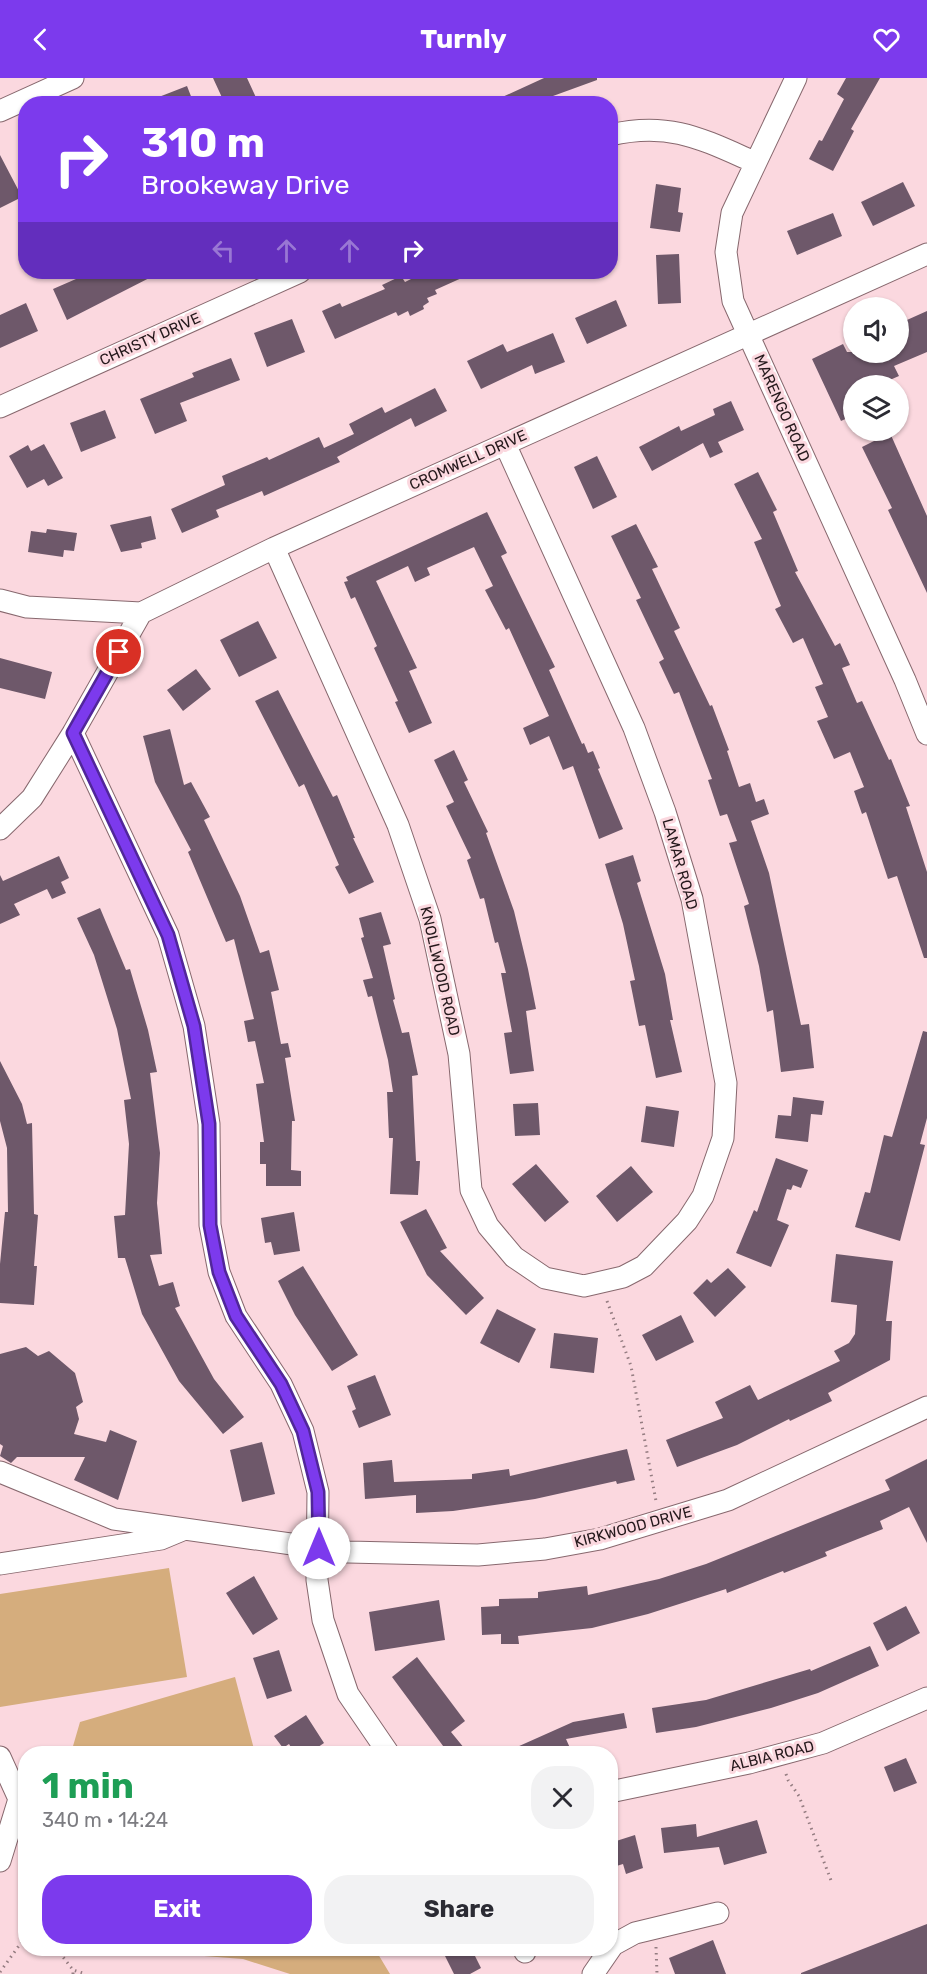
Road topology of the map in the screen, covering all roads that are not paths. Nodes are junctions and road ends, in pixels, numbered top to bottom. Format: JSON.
{"nodes":[{"id":1,"x":73,"y":78,"type":"edge"},
{"id":2,"x":796,"y":78,"type":"edge"},
{"id":3,"x":33,"y":96,"type":"edge"},
{"id":4,"x":18,"y":103,"type":"edge"},
{"id":5,"x":0,"y":111,"type":"edge"},
{"id":6,"x":618,"y":133,"type":"edge"},
{"id":7,"x":754,"y":162,"type":"junction"},
{"id":8,"x":927,"y":254,"type":"edge"},
{"id":9,"x":284,"y":279,"type":"edge"},
{"id":10,"x":748,"y":334,"type":"junction"},
{"id":11,"x":0,"y":407,"type":"edge"},
{"id":12,"x":505,"y":444,"type":"junction"},
{"id":13,"x":274,"y":548,"type":"junction"},
{"id":14,"x":0,"y":600,"type":"edge"},
{"id":15,"x":141,"y":613,"type":"junction"},
{"id":16,"x":73,"y":733,"type":"junction"},
{"id":17,"x":927,"y":734,"type":"edge"},
{"id":18,"x":0,"y":829,"type":"edge"},
{"id":19,"x":623,"y":1277,"type":"joint"},
{"id":20,"x":927,"y":1407,"type":"edge"},
{"id":21,"x":0,"y":1472,"type":"edge"},
{"id":22,"x":186,"y":1529,"type":"junction"},
{"id":23,"x":319,"y":1548,"type":"junction"},
{"id":24,"x":0,"y":1564,"type":"edge"},
{"id":25,"x":927,"y":1698,"type":"edge"},
{"id":26,"x":384,"y":1746,"type":"edge"},
{"id":27,"x":0,"y":1757,"type":"edge"},
{"id":28,"x":618,"y":1790,"type":"edge"},
{"id":29,"x":18,"y":1797,"type":"edge"},
{"id":30,"x":18,"y":1802,"type":"edge"},
{"id":31,"x":0,"y":1861,"type":"edge"},
{"id":32,"x":718,"y":1913,"type":"dead end"},
{"id":33,"x":618,"y":1942,"type":"edge"},
{"id":34,"x":605,"y":1956,"type":"edge"},
{"id":35,"x":593,"y":1974,"type":"edge"}],
"edges":[{"from":1,"to":3,"type":"street"},
{"from":2,"to":7,"type":"street","name":"MARENGO ROAD"},
{"from":4,"to":5,"type":"street"},
{"from":6,"to":7,"type":"street"},
{"from":7,"to":10,"type":"street","name":"MARENGO ROAD"},
{"from":8,"to":10,"type":"street","name":"CROMWELL DRIVE"},
{"from":9,"to":11,"type":"street","name":"CHRISTY DRIVE"},
{"from":10,"to":12,"type":"street","name":"CROMWELL DRIVE"},
{"from":10,"to":17,"type":"street","name":"MARENGO ROAD"},
{"from":12,"to":13,"type":"street","name":"CROMWELL DRIVE"},
{"from":12,"to":19,"type":"street","name":"LAMAR ROAD"},
{"from":13,"to":15,"type":"street","name":"CROMWELL DRIVE"},
{"from":13,"to":19,"type":"street","name":"KNOLLWOOD ROAD"},
{"from":14,"to":15,"type":"street","name":"CROMWELL DRIVE"},
{"from":15,"to":16,"type":"street"},
{"from":16,"to":18,"type":"street"},
{"from":16,"to":23,"type":"street"},
{"from":20,"to":23,"type":"street","name":"KIRKWOOD DRIVE"},
{"from":21,"to":22,"type":"street","name":"KIRKWOOD DRIVE"},
{"from":22,"to":23,"type":"street","name":"KIRKWOOD DRIVE"},
{"from":22,"to":24,"type":"street"},
{"from":23,"to":26,"type":"street"},
{"from":25,"to":28,"type":"street","name":"ALBIA ROAD"},
{"from":27,"to":29,"type":"street"},
{"from":30,"to":31,"type":"street"},
{"from":32,"to":33,"type":"street"},
{"from":34,"to":35,"type":"street"}]}
